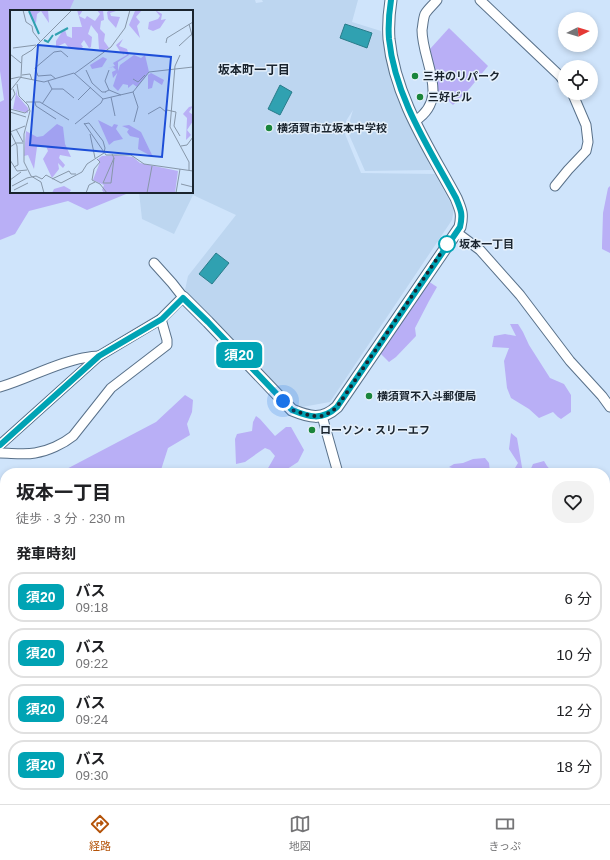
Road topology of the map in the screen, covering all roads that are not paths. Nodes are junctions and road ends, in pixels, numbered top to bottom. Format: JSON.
{"nodes":[{"id":1,"x":391,"y":0,"type":"edge"},
{"id":2,"x":437,"y":0,"type":"edge"},
{"id":3,"x":480,"y":0,"type":"edge"},
{"id":4,"x":558,"y":74,"type":"edge"},
{"id":5,"x":576,"y":100,"type":"edge"},
{"id":6,"x":414,"y":121,"type":"junction"},
{"id":7,"x":554,"y":186,"type":"dead end"},
{"id":8,"x":456,"y":232,"type":"junction"},
{"id":9,"x":154,"y":263,"type":"dead end"},
{"id":10,"x":183,"y":298,"type":"junction"},
{"id":11,"x":162,"y":319,"type":"junction"},
{"id":12,"x":99,"y":356,"type":"junction"},
{"id":13,"x":0,"y":387,"type":"edge"},
{"id":14,"x":610,"y":407,"type":"edge"},
{"id":15,"x":322,"y":416,"type":"junction"},
{"id":16,"x":0,"y":445,"type":"edge"},
{"id":17,"x":0,"y":453,"type":"edge"},
{"id":18,"x":337,"y":468,"type":"edge"}],
"edges":[{"from":1,"to":6,"type":"street"},
{"from":2,"to":6,"type":"street"},
{"from":3,"to":4,"type":"street"},
{"from":5,"to":7,"type":"street"},
{"from":6,"to":8,"type":"street"},
{"from":8,"to":14,"type":"street"},
{"from":8,"to":15,"type":"street"},
{"from":9,"to":10,"type":"street"},
{"from":10,"to":11,"type":"street"},
{"from":10,"to":15,"type":"street"},
{"from":11,"to":12,"type":"street"},
{"from":11,"to":17,"type":"street"},
{"from":12,"to":13,"type":"street"},
{"from":12,"to":16,"type":"street"},
{"from":15,"to":18,"type":"street"}]}
